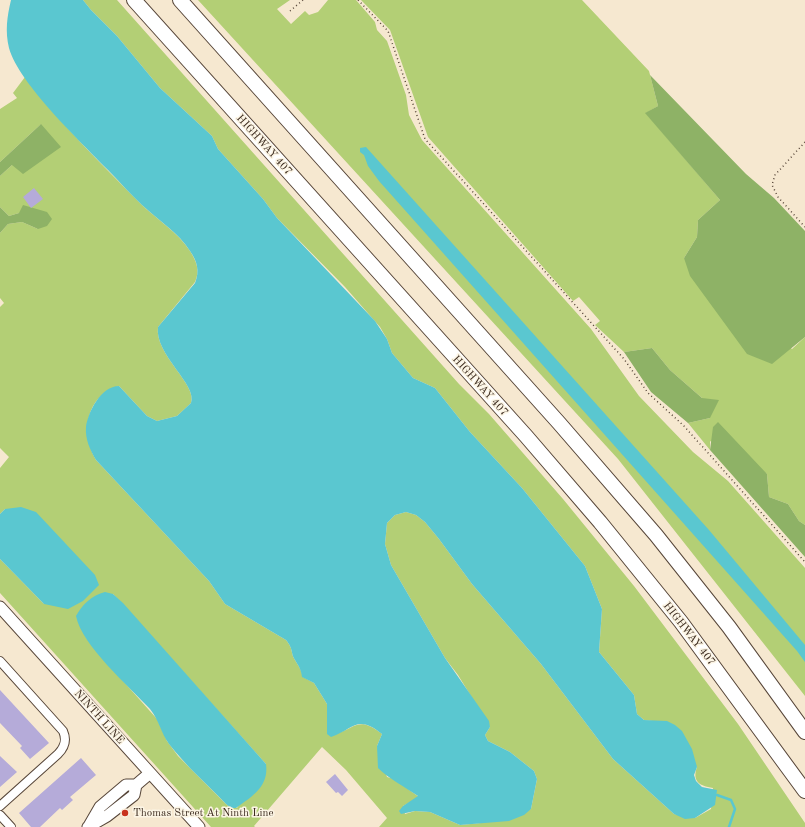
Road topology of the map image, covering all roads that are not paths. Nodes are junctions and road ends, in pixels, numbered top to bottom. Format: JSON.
{"nodes":[{"id":1,"x":134,"y":0,"type":"edge"},
{"id":2,"x":180,"y":0,"type":"edge"},
{"id":3,"x":0,"y":607,"type":"edge"},
{"id":4,"x":0,"y":661,"type":"edge"},
{"id":5,"x":805,"y":732,"type":"edge"},
{"id":6,"x":150,"y":773,"type":"junction"},
{"id":7,"x":805,"y":791,"type":"edge"},
{"id":8,"x":0,"y":806,"type":"edge"},
{"id":9,"x":0,"y":815,"type":"edge"},
{"id":10,"x":11,"y":827,"type":"edge"},
{"id":11,"x":88,"y":827,"type":"edge"},
{"id":12,"x":199,"y":827,"type":"edge"}],
"edges":[{"from":1,"to":7,"type":"highway","name":"HIGHWAY 407"},
{"from":2,"to":5,"type":"highway"},
{"from":3,"to":6,"type":"main road","name":"NINTH LINE"},
{"from":4,"to":8,"type":"street"},
{"from":6,"to":11,"type":"main road"},
{"from":6,"to":12,"type":"main road","name":"NINTH LINE"},
{"from":9,"to":10,"type":"street"}]}
